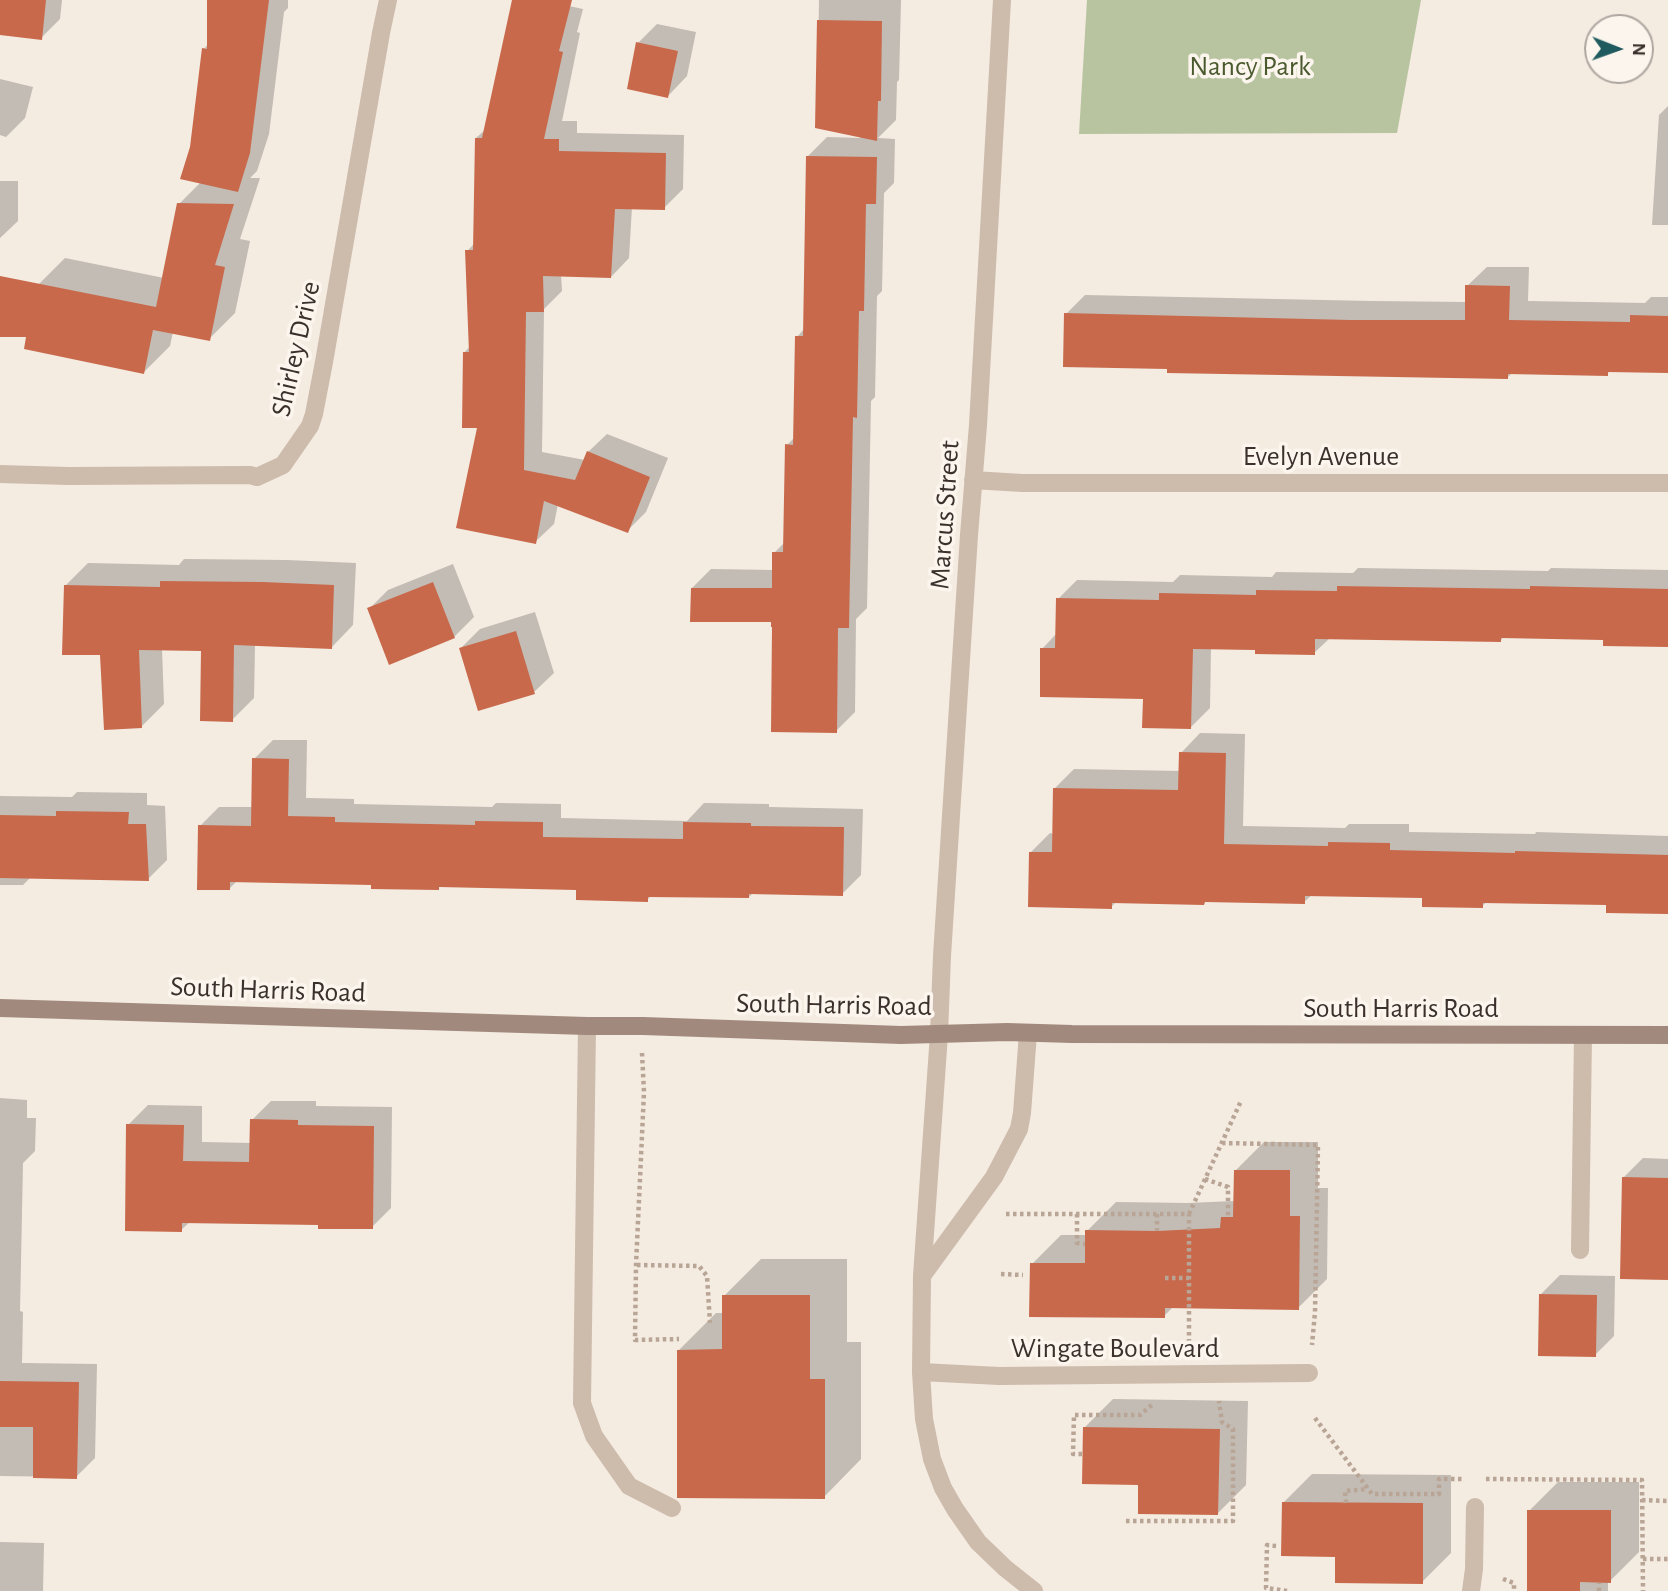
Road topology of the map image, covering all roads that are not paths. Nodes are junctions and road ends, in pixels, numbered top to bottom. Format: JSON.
{"nodes":[{"id":1,"x":388,"y":0,"type":"edge"},
{"id":2,"x":1002,"y":0,"type":"edge"},
{"id":3,"x":0,"y":474,"type":"edge"},
{"id":4,"x":973,"y":480,"type":"junction"},
{"id":5,"x":1668,"y":483,"type":"edge"},
{"id":6,"x":0,"y":1008,"type":"edge"},
{"id":7,"x":587,"y":1026,"type":"junction"},
{"id":8,"x":1028,"y":1032,"type":"junction"},
{"id":9,"x":939,"y":1034,"type":"junction"},
{"id":10,"x":1583,"y":1035,"type":"junction"},
{"id":11,"x":1668,"y":1035,"type":"edge"},
{"id":12,"x":1580,"y":1250,"type":"dead end"},
{"id":13,"x":922,"y":1276,"type":"junction"},
{"id":14,"x":921,"y":1373,"type":"junction"},
{"id":15,"x":1309,"y":1373,"type":"road end"},
{"id":16,"x":1475,"y":1507,"type":"dead end"},
{"id":17,"x":672,"y":1508,"type":"dead end"},
{"id":18,"x":1034,"y":1591,"type":"edge"},
{"id":19,"x":1471,"y":1591,"type":"edge"}],
"edges":[{"from":1,"to":3,"type":"street","name":"Shirley Drive"},
{"from":2,"to":4,"type":"street","name":"Marcus Street"},
{"from":4,"to":5,"type":"street","name":"Evelyn Avenue"},
{"from":4,"to":9,"type":"street","name":"Marcus Street"},
{"from":6,"to":7,"type":"main road","name":"South Harris Road"},
{"from":7,"to":9,"type":"main road","name":"South Harris Road"},
{"from":7,"to":17,"type":"street"},
{"from":8,"to":9,"type":"main road","name":"South Harris Road"},
{"from":8,"to":10,"type":"main road","name":"South Harris Road"},
{"from":8,"to":13,"type":"street"},
{"from":9,"to":13,"type":"street"},
{"from":10,"to":11,"type":"main road","name":"South Harris Road"},
{"from":10,"to":12,"type":"street"},
{"from":13,"to":14,"type":"street"},
{"from":14,"to":15,"type":"street","name":"Wingate Boulevard"},
{"from":14,"to":18,"type":"street"},
{"from":16,"to":19,"type":"street"}]}
